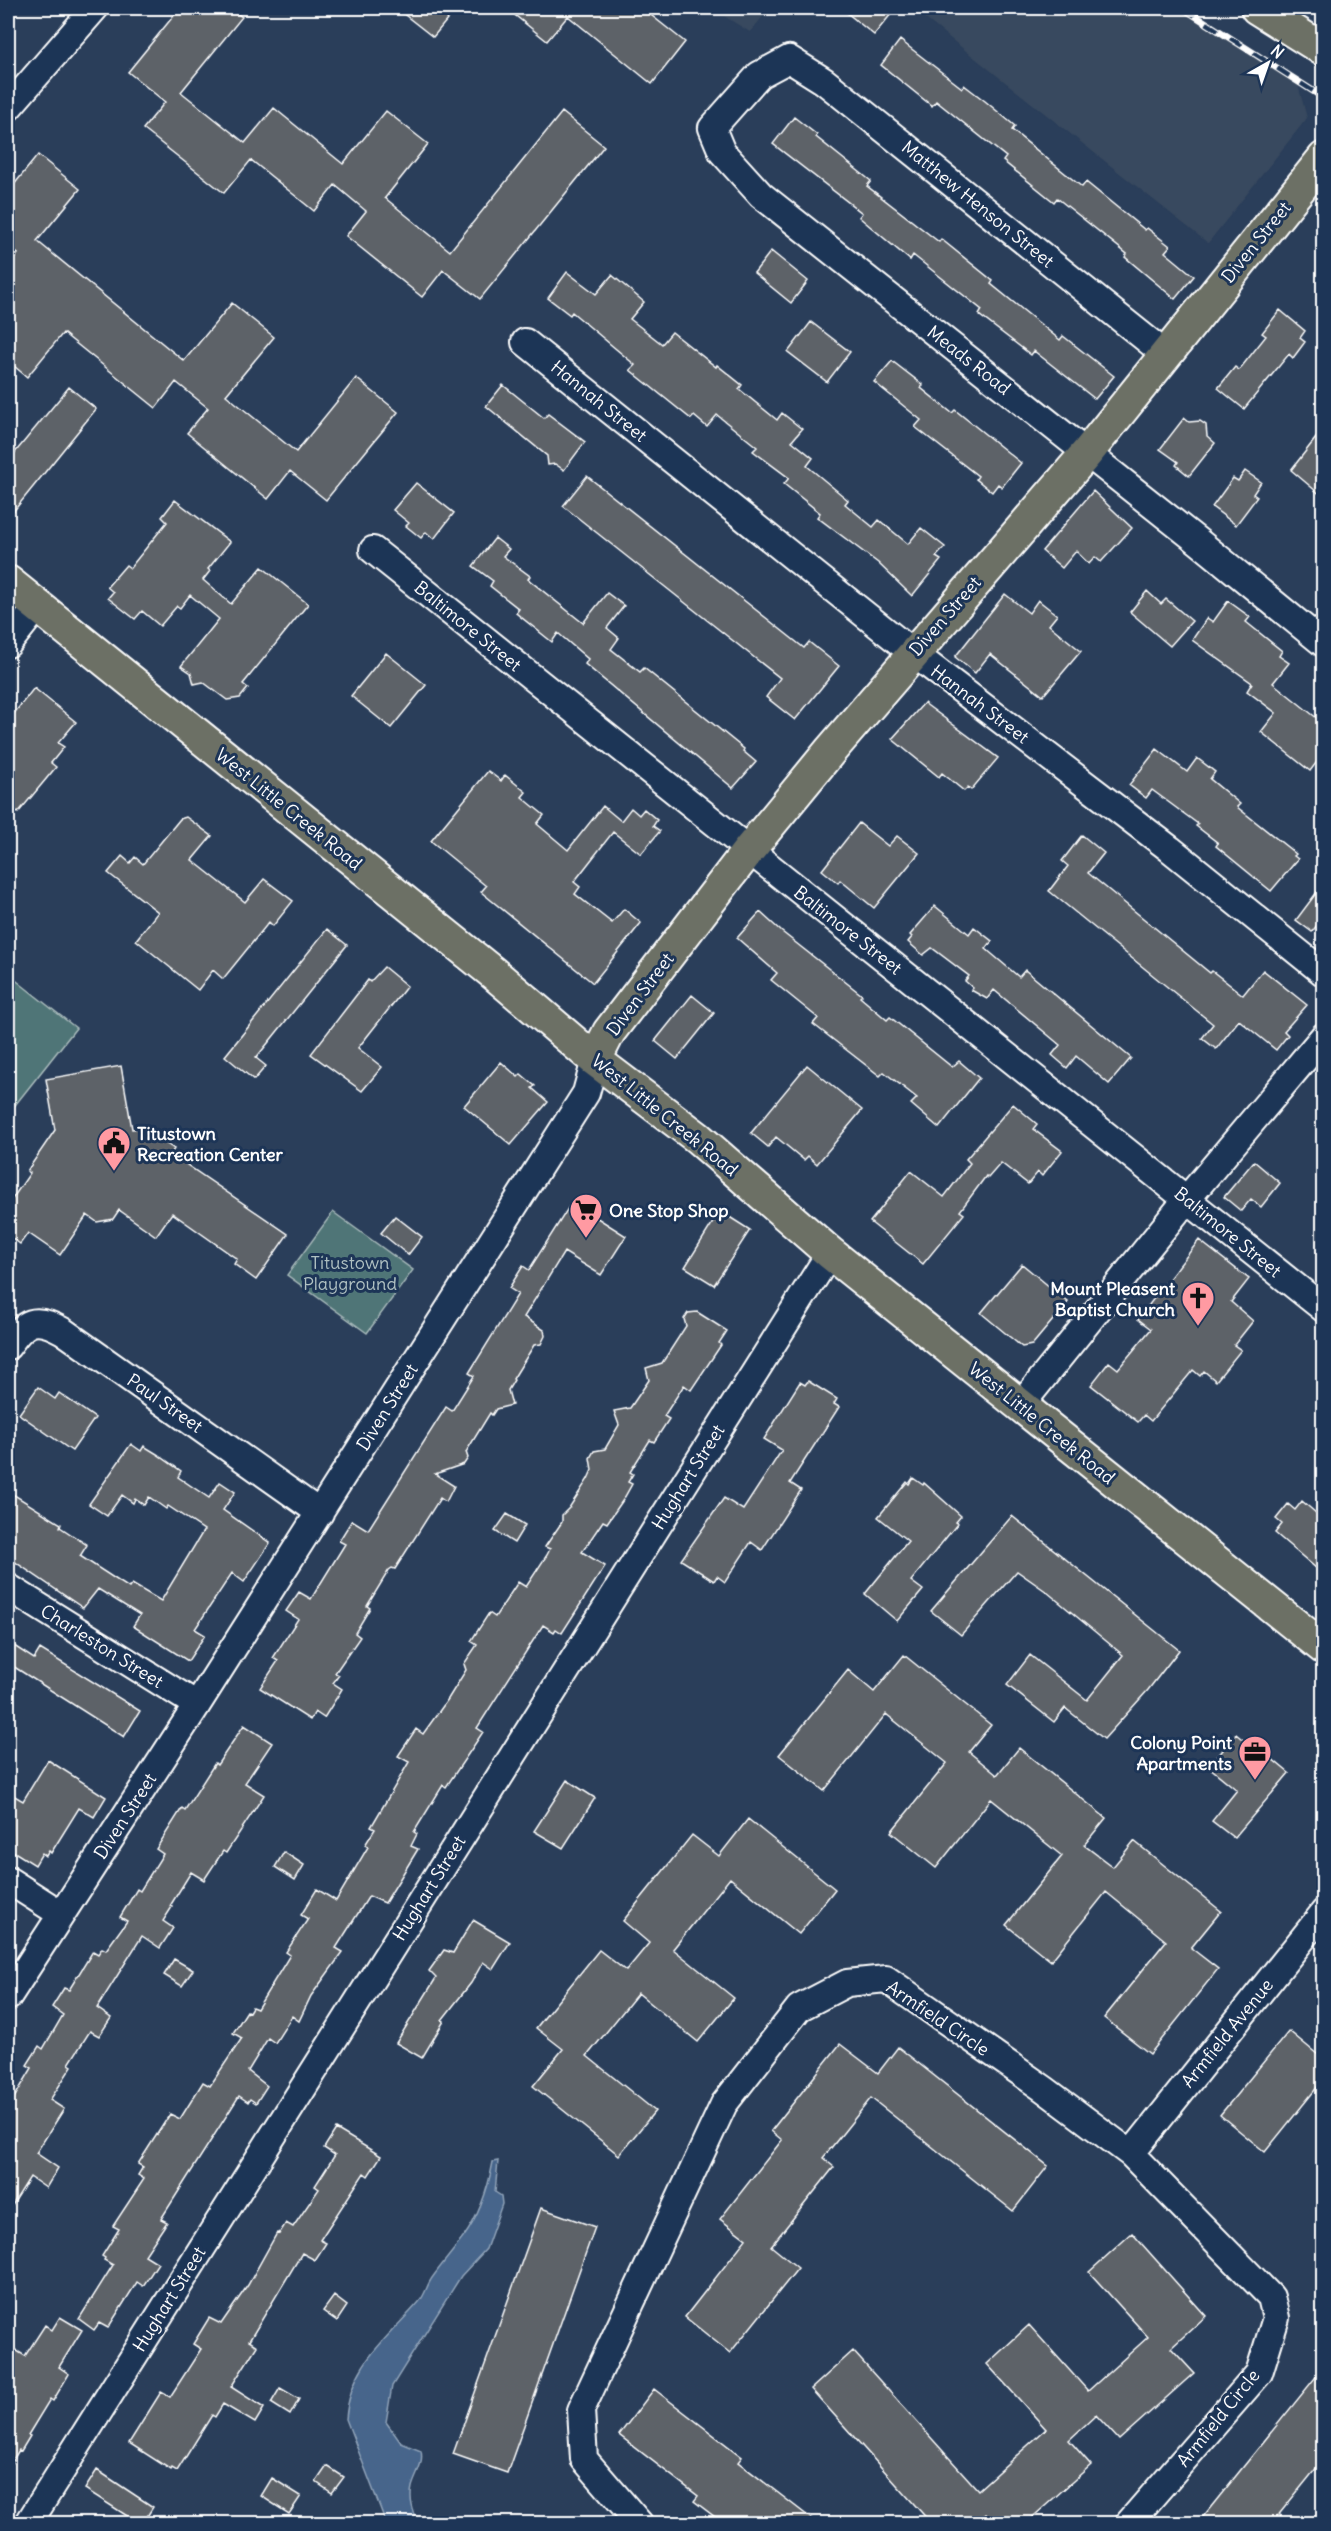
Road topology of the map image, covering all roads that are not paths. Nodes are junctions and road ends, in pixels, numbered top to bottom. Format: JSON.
{"nodes":[{"id":1,"x":95,"y":8,"type":"edge"},
{"id":2,"x":1257,"y":8,"type":"edge"},
{"id":3,"x":1323,"y":50,"type":"edge"},
{"id":4,"x":789,"y":59,"type":"joint"},
{"id":5,"x":8,"y":108,"type":"edge"},
{"id":6,"x":1323,"y":158,"type":"edge"},
{"id":7,"x":525,"y":342,"type":"dead end"},
{"id":8,"x":1165,"y":354,"type":"junction"},
{"id":9,"x":1087,"y":453,"type":"junction"},
{"id":10,"x":373,"y":550,"type":"dead end"},
{"id":11,"x":8,"y":582,"type":"edge"},
{"id":12,"x":38,"y":606,"type":"junction"},
{"id":13,"x":8,"y":644,"type":"edge"},
{"id":14,"x":1323,"y":644,"type":"edge"},
{"id":15,"x":913,"y":653,"type":"junction"},
{"id":16,"x":748,"y":851,"type":"junction"},
{"id":17,"x":1323,"y":973,"type":"edge"},
{"id":18,"x":1323,"y":1036,"type":"edge"},
{"id":19,"x":595,"y":1060,"type":"junction"},
{"id":20,"x":1187,"y":1200,"type":"junction"},
{"id":21,"x":830,"y":1253,"type":"junction"},
{"id":22,"x":1323,"y":1309,"type":"edge"},
{"id":23,"x":8,"y":1345,"type":"edge"},
{"id":24,"x":1020,"y":1406,"type":"junction"},
{"id":25,"x":320,"y":1513,"type":"junction"},
{"id":26,"x":8,"y":1587,"type":"edge"},
{"id":27,"x":1323,"y":1648,"type":"edge"},
{"id":28,"x":197,"y":1705,"type":"junction"},
{"id":29,"x":8,"y":1880,"type":"edge"},
{"id":30,"x":1323,"y":1912,"type":"edge"},
{"id":31,"x":61,"y":1914,"type":"junction"},
{"id":32,"x":8,"y":1997,"type":"edge"},
{"id":33,"x":1131,"y":2154,"type":"junction"},
{"id":34,"x":28,"y":2523,"type":"edge"},
{"id":35,"x":640,"y":2523,"type":"edge"},
{"id":36,"x":1128,"y":2523,"type":"edge"}],
"edges":[{"from":1,"to":5,"type":"street"},
{"from":2,"to":3,"type":"main road"},
{"from":4,"to":8,"type":"street","name":"Matthew Henson Street"},
{"from":4,"to":9,"type":"street","name":"Meads Road"},
{"from":6,"to":8,"type":"main road","name":"Diven Street"},
{"from":7,"to":15,"type":"street","name":"Hannah Street"},
{"from":8,"to":9,"type":"main road","name":"Diven Street"},
{"from":9,"to":14,"type":"street","name":"Meads Road"},
{"from":9,"to":15,"type":"main road","name":"Diven Street"},
{"from":10,"to":16,"type":"street","name":"Baltimore Street"},
{"from":11,"to":12,"type":"main road","name":"West Little Creek Road"},
{"from":12,"to":13,"type":"street"},
{"from":12,"to":19,"type":"main road","name":"West Little Creek Road"},
{"from":15,"to":16,"type":"main road","name":"Diven Street"},
{"from":15,"to":17,"type":"street","name":"Hannah Street"},
{"from":16,"to":19,"type":"main road","name":"Diven Street"},
{"from":16,"to":20,"type":"street","name":"Baltimore Street"},
{"from":18,"to":20,"type":"street"},
{"from":19,"to":21,"type":"main road","name":"West Little Creek Road"},
{"from":19,"to":25,"type":"street","name":"Diven Street"},
{"from":20,"to":22,"type":"street","name":"Baltimore Street"},
{"from":20,"to":24,"type":"street"},
{"from":21,"to":24,"type":"main road","name":"West Little Creek Road"},
{"from":21,"to":34,"type":"street","name":"Hughart Street"},
{"from":23,"to":25,"type":"street","name":"Paul Street"},
{"from":24,"to":27,"type":"main road","name":"West Little Creek Road"},
{"from":25,"to":28,"type":"street","name":"Diven Street"},
{"from":26,"to":28,"type":"street","name":"Charleston Street"},
{"from":28,"to":31,"type":"street","name":"Diven Street"},
{"from":29,"to":31,"type":"street"},
{"from":30,"to":33,"type":"street","name":"Armfield Avenue"},
{"from":31,"to":32,"type":"street","name":"Diven Street"},
{"from":33,"to":35,"type":"street","name":"Armfield Circle"},
{"from":33,"to":36,"type":"street","name":"Armfield Circle"}]}
